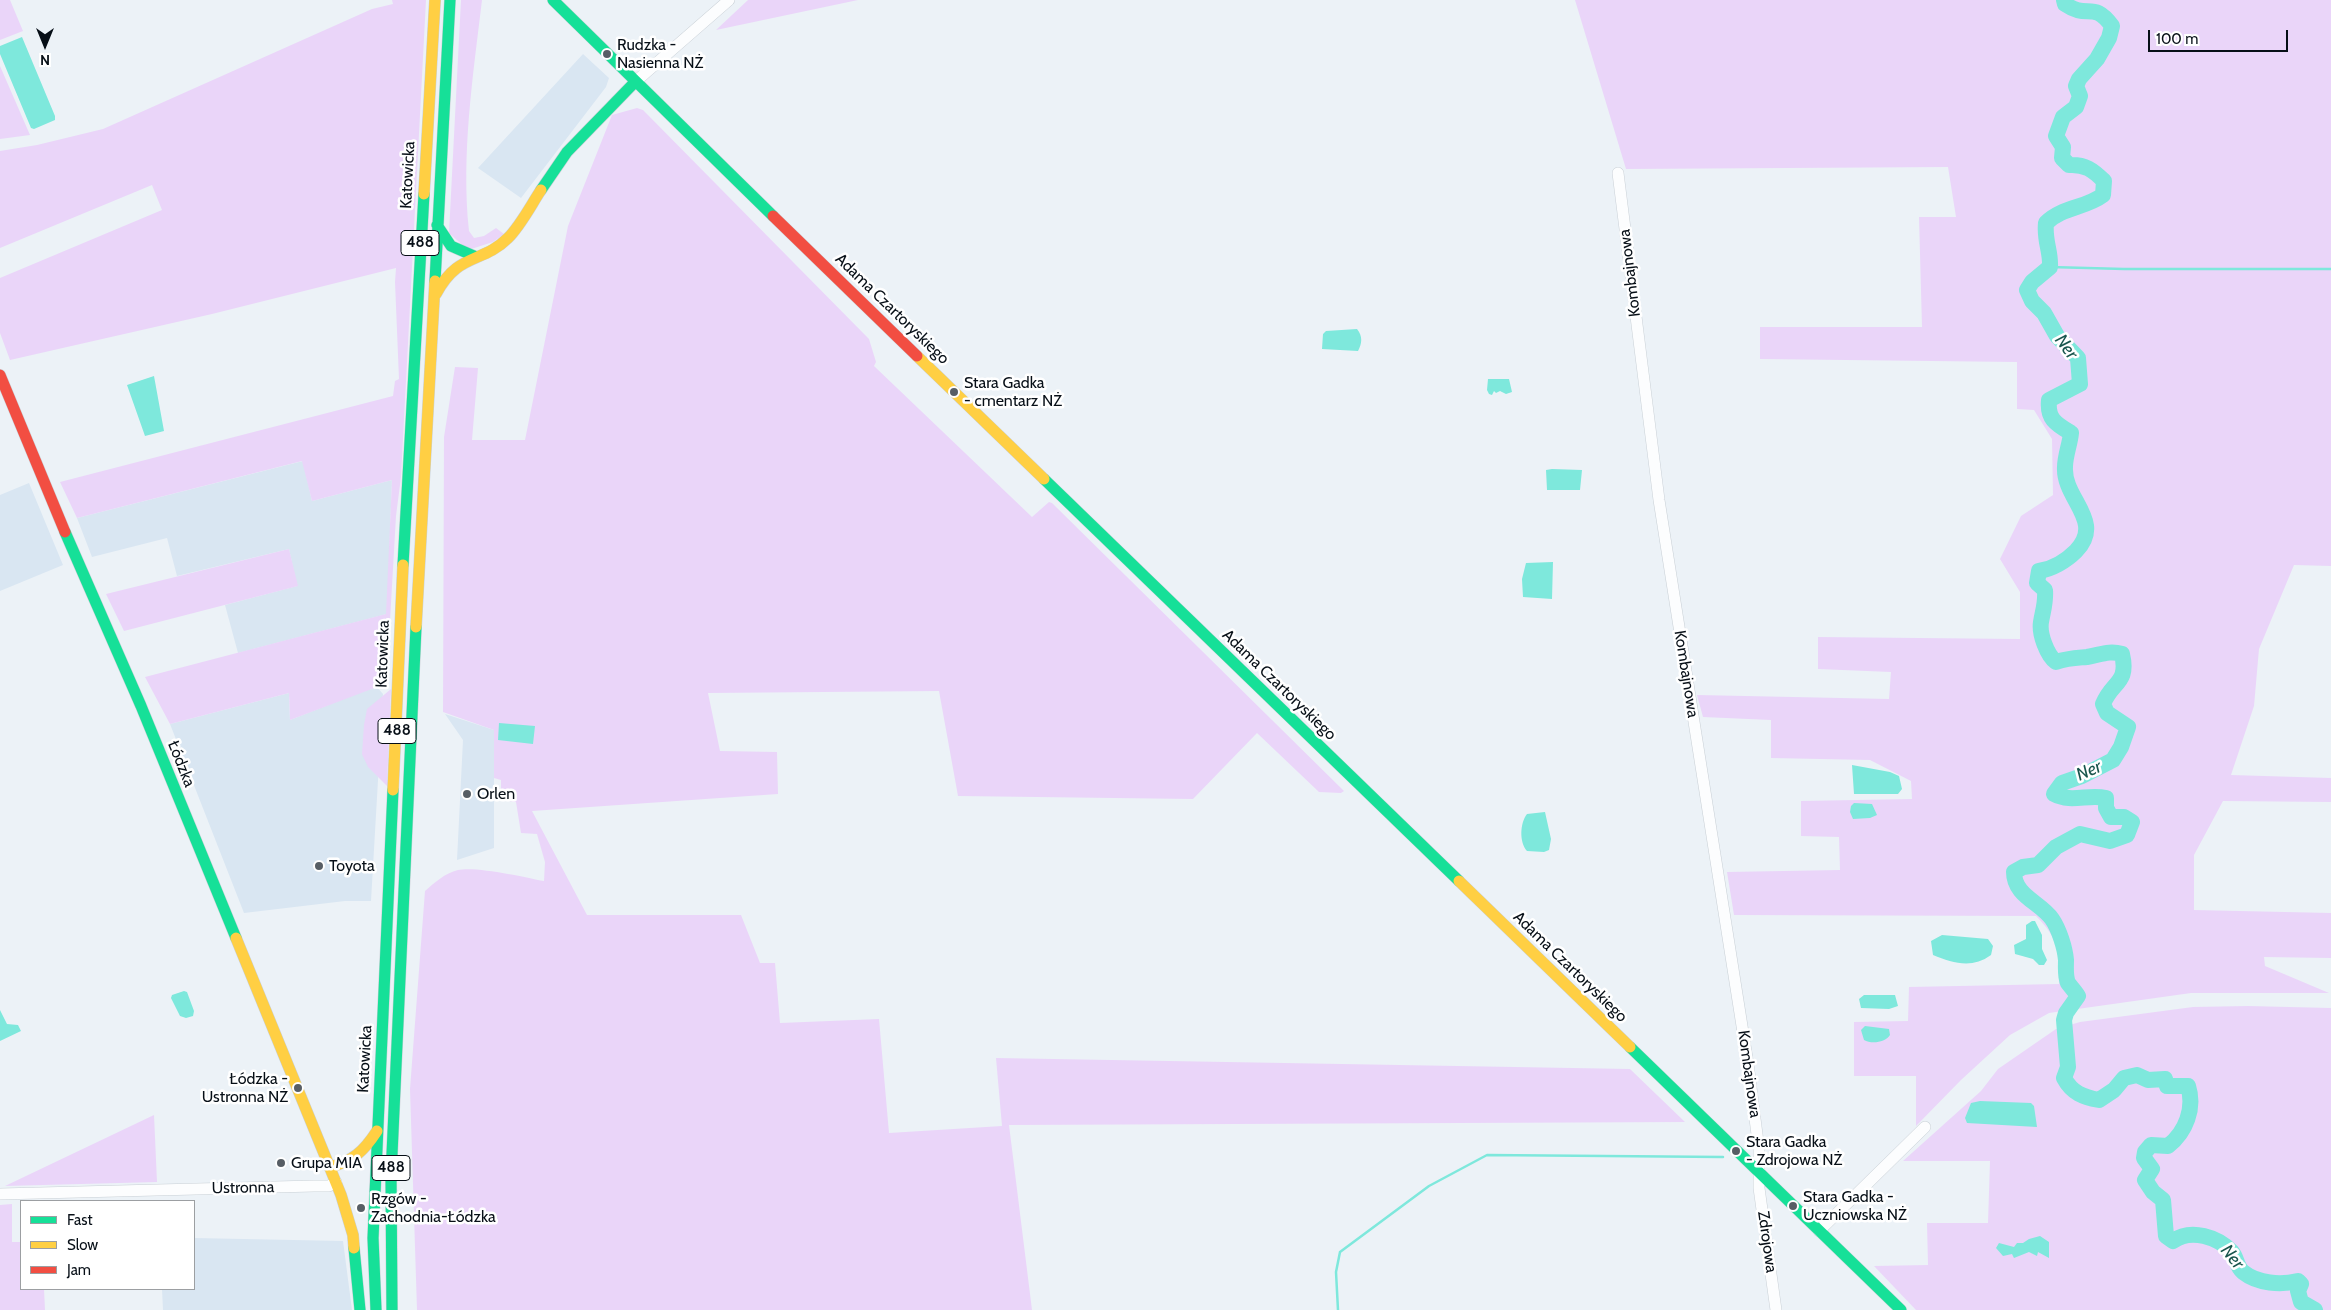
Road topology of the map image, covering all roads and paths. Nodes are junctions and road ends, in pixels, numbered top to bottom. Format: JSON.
{"nodes":[{"id":1,"x":435,"y":0,"type":"edge"},
{"id":2,"x":450,"y":0,"type":"edge"},
{"id":3,"x":553,"y":0,"type":"edge"},
{"id":4,"x":729,"y":0,"type":"edge"},
{"id":5,"x":635,"y":82,"type":"junction"},
{"id":6,"x":1618,"y":173,"type":"dead end"},
{"id":7,"x":437,"y":224,"type":"junction"},
{"id":8,"x":474,"y":256,"type":"junction"},
{"id":9,"x":434,"y":299,"type":"junction"},
{"id":10,"x":0,"y":375,"type":"edge"},
{"id":11,"x":1925,"y":1127,"type":"dead end"},
{"id":12,"x":377,"y":1131,"type":"junction"},
{"id":13,"x":330,"y":1167,"type":"junction"},
{"id":14,"x":1760,"y":1173,"type":"junction"},
{"id":15,"x":336,"y":1182,"type":"junction"},
{"id":16,"x":0,"y":1194,"type":"edge"},
{"id":17,"x":1819,"y":1231,"type":"junction"},
{"id":18,"x":360,"y":1310,"type":"edge"},
{"id":19,"x":376,"y":1310,"type":"edge"},
{"id":20,"x":392,"y":1310,"type":"edge"},
{"id":21,"x":1776,"y":1310,"type":"edge"},
{"id":22,"x":1901,"y":1310,"type":"edge"}],
"edges":[{"from":1,"to":12,"type":"main road","name":"Katowicka","number":"488"},
{"from":2,"to":7,"type":"main road","name":"Katowicka","number":"488"},
{"from":3,"to":5,"type":"main road","name":"Adama Czartoryskiego"},
{"from":4,"to":5,"type":"street"},
{"from":5,"to":8,"type":"main road"},
{"from":5,"to":14,"type":"main road","name":"Adama Czartoryskiego"},
{"from":6,"to":14,"type":"street","name":"Kombajnowa"},
{"from":7,"to":8,"type":"main road"},
{"from":7,"to":9,"type":"main road","name":"Katowicka","number":"488"},
{"from":8,"to":9,"type":"main road"},
{"from":9,"to":20,"type":"main road","name":"Katowicka","number":"488"},
{"from":10,"to":13,"type":"main road","name":"Łódzka"},
{"from":11,"to":17,"type":"street"},
{"from":12,"to":13,"type":"main road"},
{"from":12,"to":19,"type":"main road","name":"Katowicka","number":"488"},
{"from":13,"to":15,"type":"main road","name":"Łódzka"},
{"from":14,"to":17,"type":"main road","name":"Adama Czartoryskiego"},
{"from":14,"to":21,"type":"street","name":"Zdrojowa"},
{"from":15,"to":16,"type":"street","name":"Ustronna"},
{"from":15,"to":18,"type":"main road","name":"Łódzka"},
{"from":17,"to":22,"type":"main road","name":"Adama Czartoryskiego"}]}
